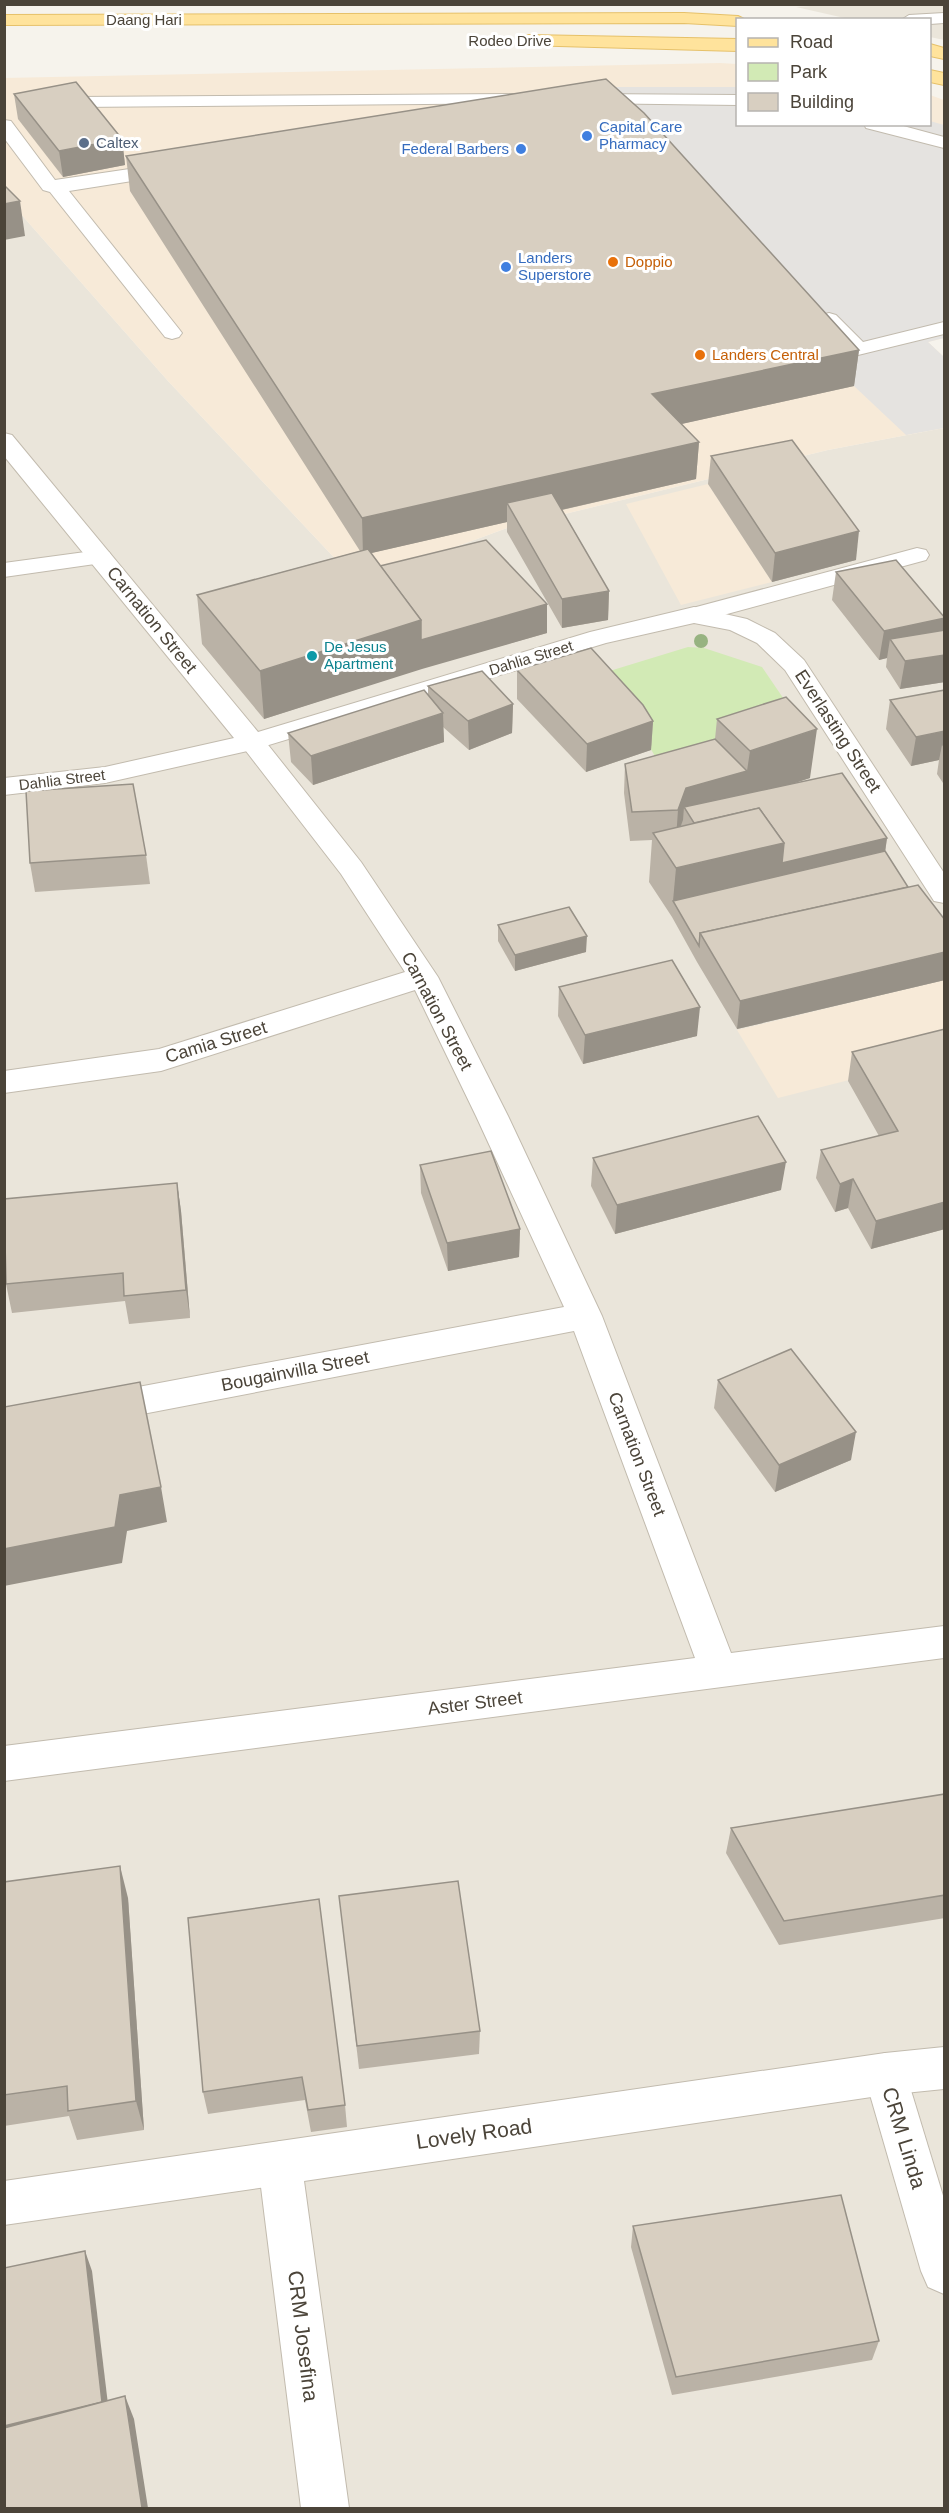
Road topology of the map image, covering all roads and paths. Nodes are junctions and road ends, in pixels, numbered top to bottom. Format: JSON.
{"nodes":[{"id":1,"x":4,"y":20,"type":"edge"},
{"id":2,"x":283,"y":21,"type":"joint"},
{"id":3,"x":736,"y":21,"type":"edge"},
{"id":4,"x":515,"y":41,"type":"dead end"},
{"id":5,"x":736,"y":45,"type":"edge"},
{"id":6,"x":610,"y":98,"type":"junction"},
{"id":7,"x":736,"y":100,"type":"edge"},
{"id":8,"x":569,"y":101,"type":"edge"},
{"id":9,"x":13,"y":116,"type":"edge"},
{"id":10,"x":492,"y":117,"type":"edge"},
{"id":11,"x":637,"y":122,"type":"edge"},
{"id":12,"x":881,"y":126,"type":"edge"},
{"id":13,"x":945,"y":143,"type":"edge"},
{"id":14,"x":184,"y":167,"type":"edge"},
{"id":15,"x":56,"y":187,"type":"junction"},
{"id":16,"x":813,"y":303,"type":"edge"},
{"id":17,"x":945,"y":328,"type":"edge"},
{"id":18,"x":172,"y":333,"type":"dead end"},
{"id":19,"x":4,"y":440,"type":"edge"},
{"id":20,"x":917,"y":555,"type":"dead end"},
{"id":21,"x":100,"y":556,"type":"junction"},
{"id":22,"x":4,"y":570,"type":"edge"},
{"id":23,"x":694,"y":615,"type":"junction"},
{"id":24,"x":252,"y":742,"type":"junction"},
{"id":25,"x":4,"y":787,"type":"edge"},
{"id":26,"x":945,"y":894,"type":"edge"},
{"id":27,"x":423,"y":977,"type":"junction"},
{"id":28,"x":4,"y":1082,"type":"edge"},
{"id":29,"x":585,"y":1316,"type":"junction"},
{"id":30,"x":66,"y":1415,"type":"edge"},
{"id":31,"x":945,"y":1642,"type":"edge"},
{"id":32,"x":718,"y":1672,"type":"junction"},
{"id":33,"x":4,"y":1764,"type":"edge"},
{"id":34,"x":945,"y":2068,"type":"edge"},
{"id":35,"x":885,"y":2074,"type":"junction"},
{"id":36,"x":280,"y":2163,"type":"junction"},
{"id":37,"x":4,"y":2203,"type":"edge"},
{"id":38,"x":945,"y":2271,"type":"edge"},
{"id":39,"x":325,"y":2508,"type":"edge"}],
"edges":[{"from":1,"to":2,"type":"main road","name":"Daang Hari"},
{"from":2,"to":3,"type":"main road","name":"Rodeo Drive"},
{"from":4,"to":5,"type":"main road","name":"Rodeo Drive"},
{"from":6,"to":7,"type":"lane"},
{"from":6,"to":8,"type":"lane"},
{"from":6,"to":11,"type":"lane"},
{"from":9,"to":10,"type":"lane"},
{"from":9,"to":15,"type":"lane"},
{"from":12,"to":13,"type":"lane"},
{"from":14,"to":15,"type":"lane"},
{"from":15,"to":18,"type":"lane"},
{"from":16,"to":17,"type":"lane"},
{"from":19,"to":21,"type":"street","name":"Carnation Street"},
{"from":20,"to":23,"type":"street","name":"Dahlia Street"},
{"from":21,"to":22,"type":"street"},
{"from":21,"to":24,"type":"street","name":"Carnation Street"},
{"from":23,"to":24,"type":"street","name":"Dahlia Street"},
{"from":23,"to":26,"type":"street","name":"Everlasting Street"},
{"from":24,"to":25,"type":"street","name":"Dahlia Street"},
{"from":24,"to":27,"type":"street","name":"Carnation Street"},
{"from":27,"to":28,"type":"street","name":"Camia Street"},
{"from":27,"to":29,"type":"street","name":"Carnation Street"},
{"from":29,"to":30,"type":"street","name":"Bougainvilla Street"},
{"from":29,"to":32,"type":"street","name":"Carnation Street"},
{"from":31,"to":32,"type":"street","name":"Aster Street"},
{"from":32,"to":33,"type":"street","name":"Aster Street"},
{"from":34,"to":35,"type":"street","name":"Lovely Road"},
{"from":35,"to":36,"type":"street","name":"Lovely Road"},
{"from":35,"to":38,"type":"street","name":"CRM Linda"},
{"from":36,"to":37,"type":"street","name":"Lovely Road"},
{"from":36,"to":39,"type":"street","name":"CRM Josefina"}]}
